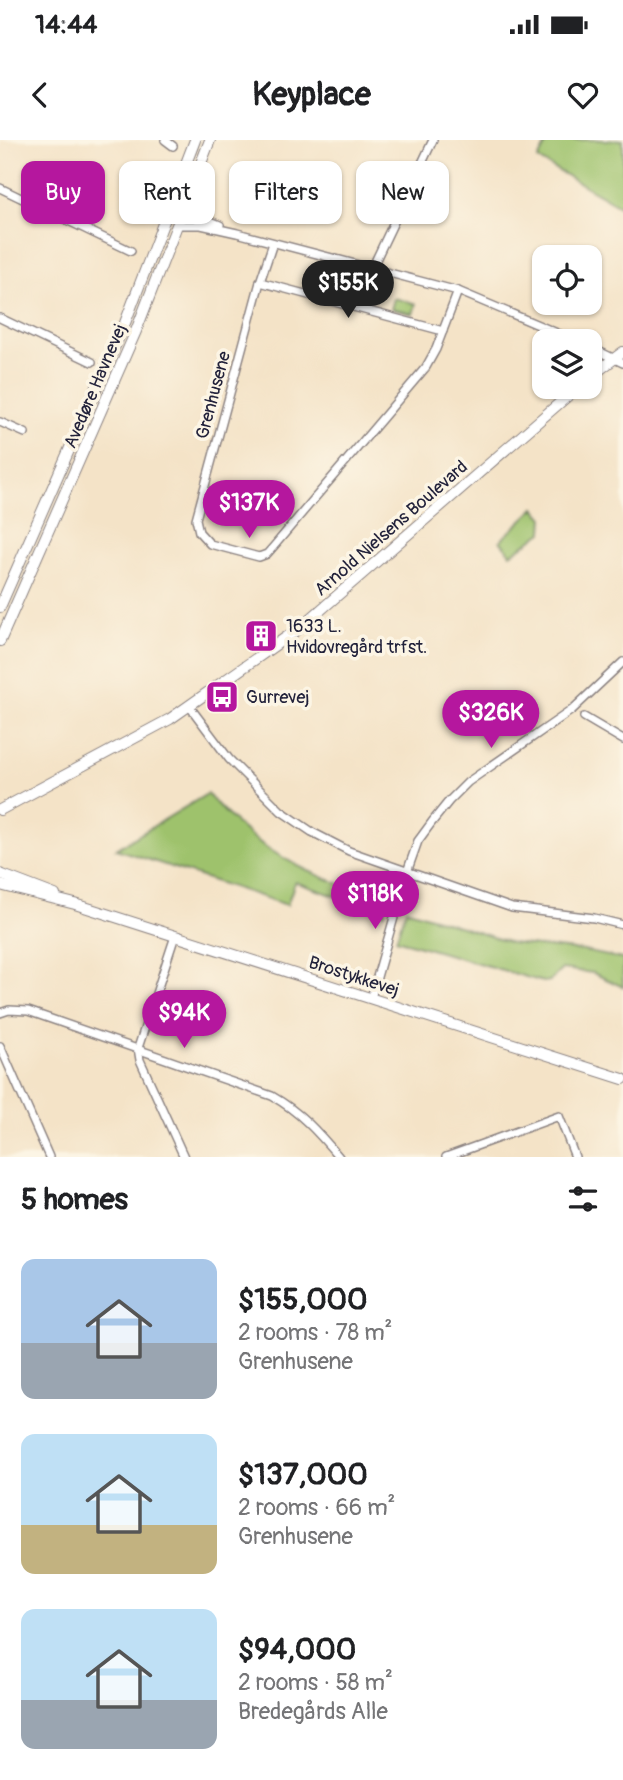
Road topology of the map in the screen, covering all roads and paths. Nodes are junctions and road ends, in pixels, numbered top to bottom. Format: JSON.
{"nodes":[{"id":1,"x":165,"y":140,"type":"edge"},
{"id":2,"x":195,"y":140,"type":"edge"},
{"id":3,"x":210,"y":140,"type":"edge"},
{"id":4,"x":433,"y":140,"type":"edge"},
{"id":5,"x":173,"y":146,"type":"dead end"},
{"id":6,"x":202,"y":161,"type":"edge"},
{"id":7,"x":0,"y":188,"type":"edge"},
{"id":8,"x":215,"y":223,"type":"edge"},
{"id":9,"x":178,"y":225,"type":"joint"},
{"id":10,"x":237,"y":233,"type":"junction"},
{"id":11,"x":273,"y":243,"type":"junction"},
{"id":12,"x":131,"y":251,"type":"dead end"},
{"id":13,"x":372,"y":268,"type":"junction"},
{"id":14,"x":260,"y":282,"type":"junction"},
{"id":15,"x":458,"y":290,"type":"junction"},
{"id":16,"x":0,"y":318,"type":"edge"},
{"id":17,"x":548,"y":329,"type":"edge"},
{"id":18,"x":443,"y":331,"type":"junction"},
{"id":19,"x":623,"y":352,"type":"edge"},
{"id":20,"x":602,"y":353,"type":"edge"},
{"id":21,"x":618,"y":361,"type":"edge"},
{"id":22,"x":92,"y":362,"type":"dead end"},
{"id":23,"x":602,"y":370,"type":"edge"},
{"id":24,"x":564,"y":399,"type":"edge"},
{"id":25,"x":0,"y":422,"type":"edge"},
{"id":26,"x":25,"y":433,"type":"dead end"},
{"id":27,"x":0,"y":607,"type":"edge"},
{"id":28,"x":0,"y":641,"type":"edge"},
{"id":29,"x":623,"y":662,"type":"edge"},
{"id":30,"x":190,"y":707,"type":"junction"},
{"id":31,"x":584,"y":717,"type":"dead end"},
{"id":32,"x":623,"y":740,"type":"edge"},
{"id":33,"x":0,"y":810,"type":"edge"},
{"id":34,"x":407,"y":872,"type":"junction"},
{"id":35,"x":0,"y":874,"type":"edge"},
{"id":36,"x":0,"y":885,"type":"edge"},
{"id":37,"x":75,"y":904,"type":"junction"},
{"id":38,"x":623,"y":925,"type":"edge"},
{"id":39,"x":175,"y":936,"type":"junction"},
{"id":40,"x":370,"y":998,"type":"junction"},
{"id":41,"x":0,"y":1013,"type":"edge"},
{"id":42,"x":0,"y":1046,"type":"edge"},
{"id":43,"x":138,"y":1048,"type":"junction"},
{"id":44,"x":623,"y":1079,"type":"edge"},
{"id":45,"x":49,"y":1157,"type":"edge"},
{"id":46,"x":184,"y":1157,"type":"edge"},
{"id":47,"x":338,"y":1157,"type":"edge"},
{"id":48,"x":446,"y":1157,"type":"edge"},
{"id":49,"x":575,"y":1157,"type":"edge"}],
"edges":[{"from":1,"to":5,"type":"street"},
{"from":2,"to":27,"type":"street","name":"Avedøre Havnevej"},
{"from":3,"to":6,"type":"street","name":"Avedøre Havnevej"},
{"from":4,"to":13,"type":"street"},
{"from":7,"to":12,"type":"street"},
{"from":8,"to":10,"type":"street"},
{"from":9,"to":10,"type":"street"},
{"from":9,"to":28,"type":"street","name":"Avedøre Havnevej"},
{"from":10,"to":11,"type":"street"},
{"from":11,"to":13,"type":"street"},
{"from":11,"to":14,"type":"street","name":"Grenhusene"},
{"from":13,"to":15,"type":"street"},
{"from":14,"to":18,"type":"street"},
{"from":14,"to":18,"type":"street","name":"Grenhusene"},
{"from":15,"to":17,"type":"street"},
{"from":15,"to":18,"type":"street","name":"Grenhusene"},
{"from":16,"to":22,"type":"street"},
{"from":19,"to":21,"type":"street"},
{"from":20,"to":21,"type":"street"},
{"from":21,"to":23,"type":"street"},
{"from":24,"to":30,"type":"street","name":"Arnold Nielsens Boulevard"},
{"from":25,"to":26,"type":"street"},
{"from":29,"to":34,"type":"street"},
{"from":30,"to":33,"type":"street","name":"Arnold Nielsens Boulevard"},
{"from":30,"to":34,"type":"street"},
{"from":31,"to":32,"type":"street"},
{"from":34,"to":38,"type":"street"},
{"from":34,"to":40,"type":"street"},
{"from":35,"to":37,"type":"street","name":"Brostykkevej"},
{"from":36,"to":37,"type":"street","name":"Brostykkevej"},
{"from":37,"to":39,"type":"street","name":"Brostykkevej"},
{"from":39,"to":40,"type":"street","name":"Brostykkevej"},
{"from":39,"to":43,"type":"street"},
{"from":40,"to":44,"type":"street","name":"Brostykkevej"},
{"from":41,"to":43,"type":"street"},
{"from":42,"to":45,"type":"street"},
{"from":43,"to":46,"type":"street"},
{"from":43,"to":47,"type":"street"},
{"from":48,"to":49,"type":"street"}]}
